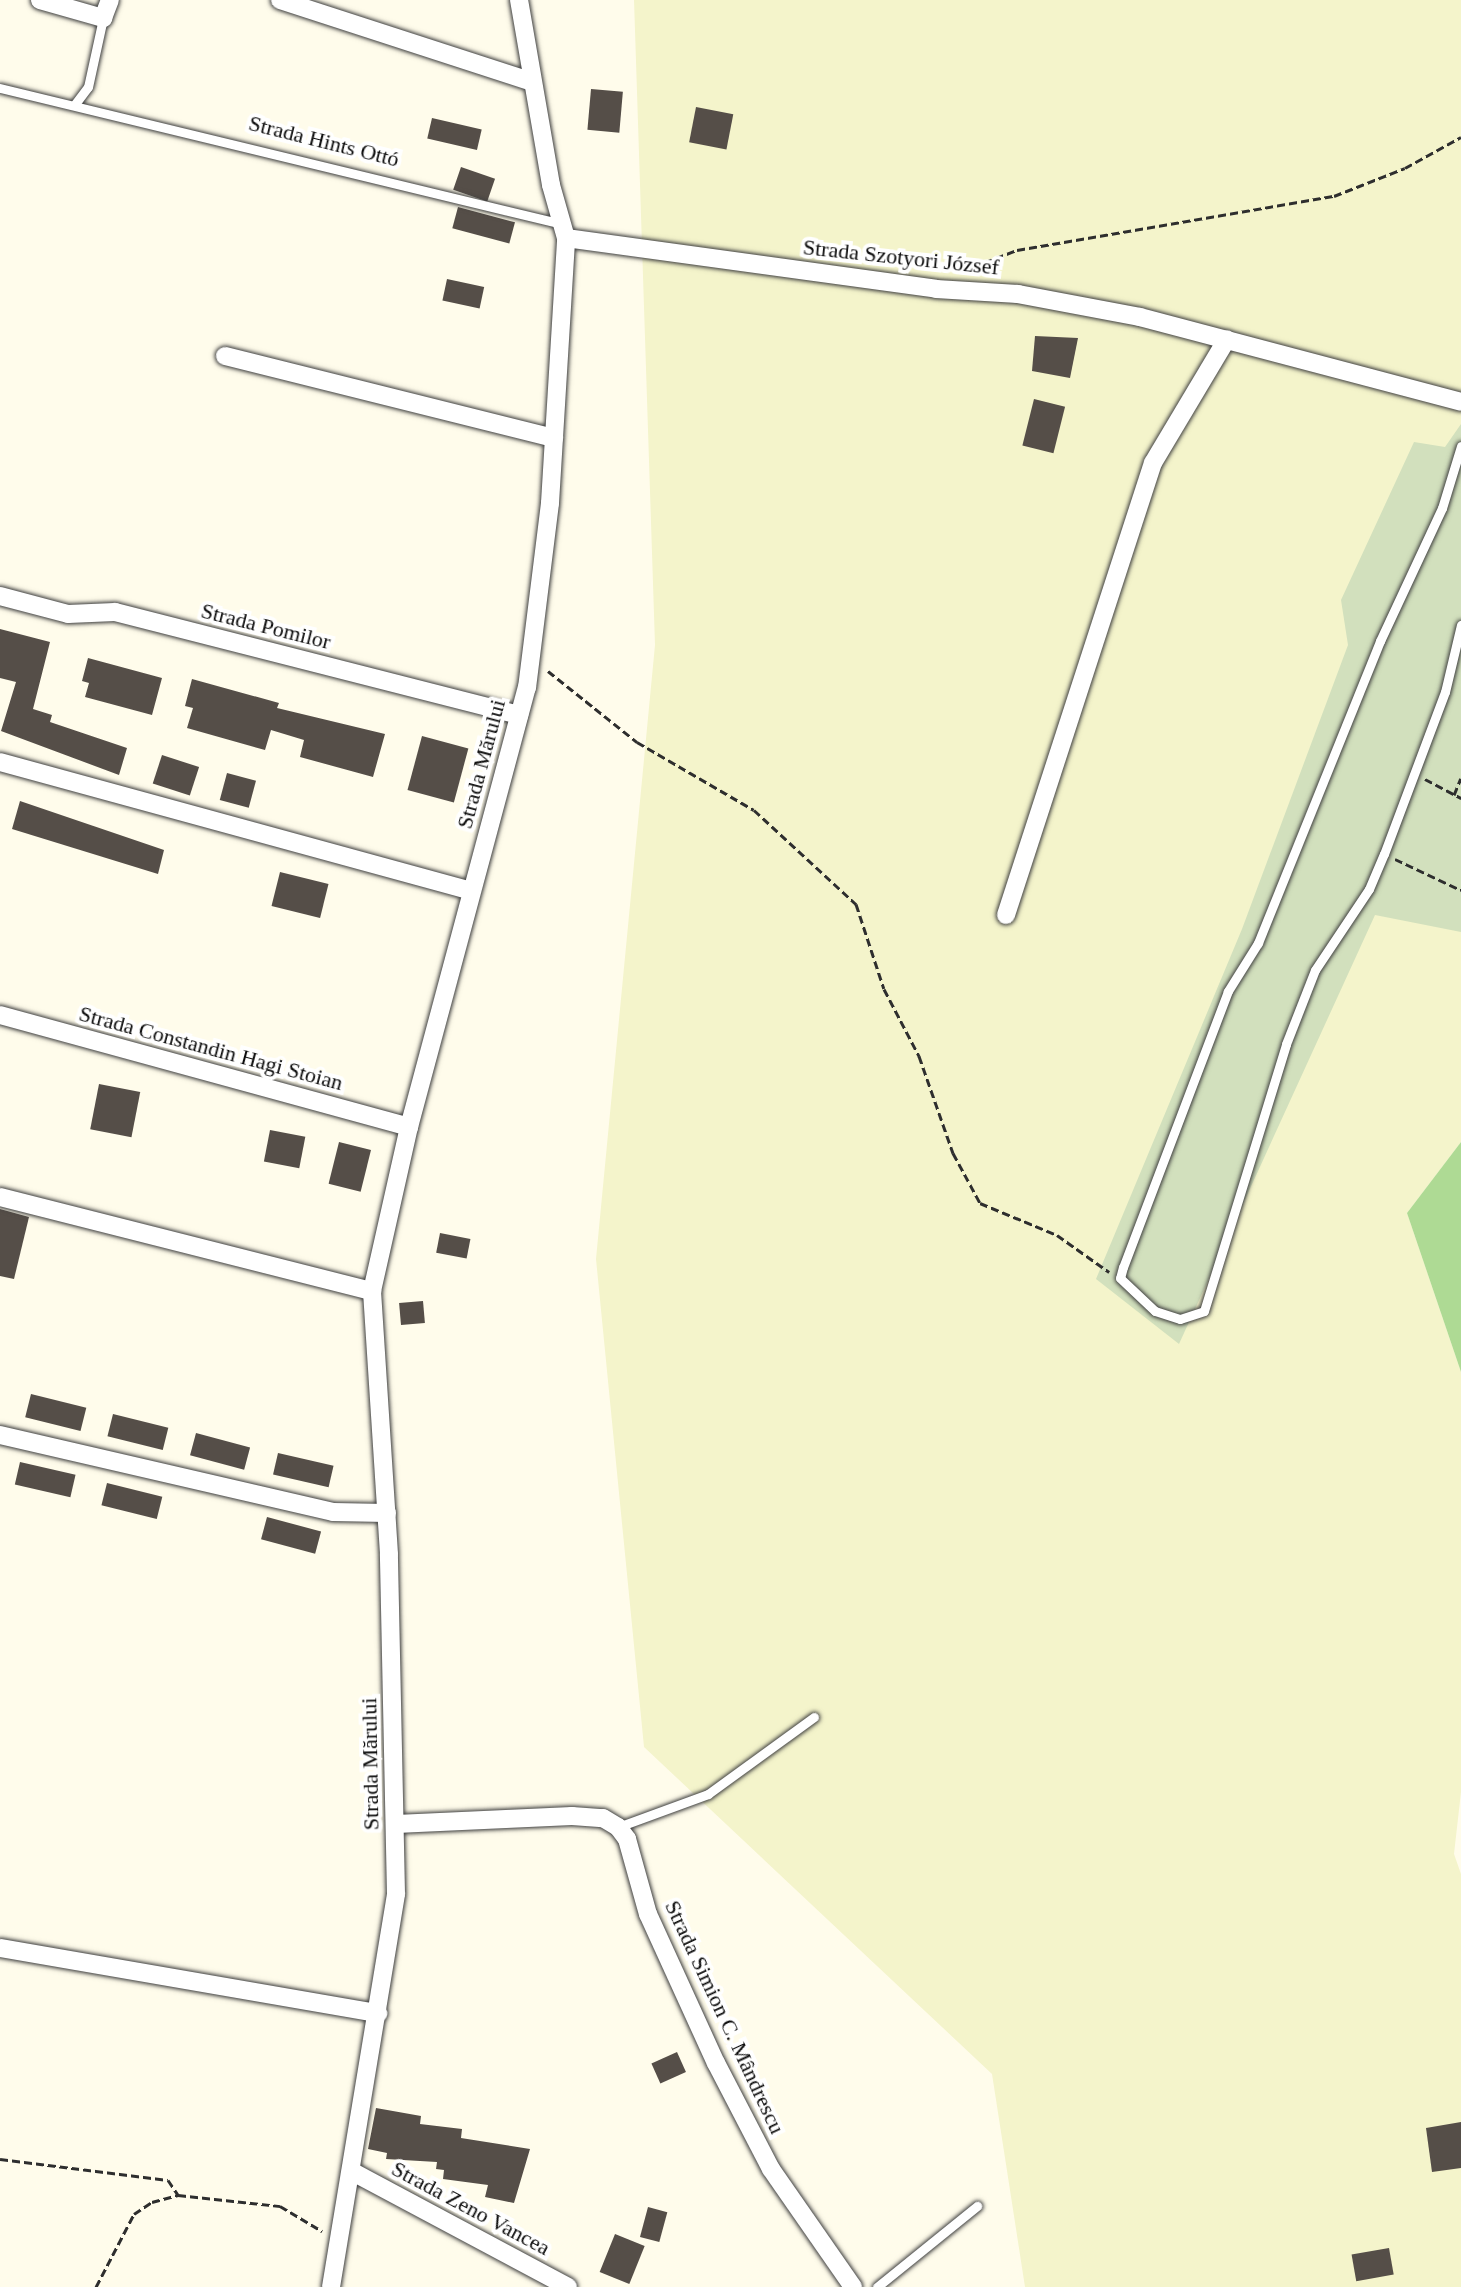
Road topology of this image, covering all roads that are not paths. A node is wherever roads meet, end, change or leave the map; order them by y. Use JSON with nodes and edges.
{"nodes":[{"id":1,"x":40,"y":0,"type":"edge"},
{"id":2,"x":110,"y":0,"type":"edge"},
{"id":3,"x":280,"y":0,"type":"edge"},
{"id":4,"x":519,"y":0,"type":"edge"},
{"id":5,"x":103,"y":18,"type":"junction"},
{"id":6,"x":532,"y":82,"type":"junction"},
{"id":7,"x":0,"y":88,"type":"edge"},
{"id":8,"x":75,"y":104,"type":"junction"},
{"id":9,"x":564,"y":231,"type":"junction"},
{"id":10,"x":1227,"y":339,"type":"junction"},
{"id":11,"x":225,"y":356,"type":"dead end"},
{"id":12,"x":1461,"y":402,"type":"edge"},
{"id":13,"x":554,"y":438,"type":"junction"},
{"id":14,"x":1461,"y":446,"type":"edge"},
{"id":15,"x":0,"y":596,"type":"edge"},
{"id":16,"x":1461,"y":625,"type":"edge"},
{"id":17,"x":519,"y":715,"type":"junction"},
{"id":18,"x":0,"y":762,"type":"edge"},
{"id":19,"x":471,"y":891,"type":"junction"},
{"id":20,"x":1006,"y":915,"type":"dead end"},
{"id":21,"x":0,"y":1015,"type":"edge"},
{"id":22,"x":409,"y":1127,"type":"junction"},
{"id":23,"x":0,"y":1197,"type":"edge"},
{"id":24,"x":372,"y":1291,"type":"junction"},
{"id":25,"x":0,"y":1435,"type":"edge"},
{"id":26,"x":387,"y":1513,"type":"junction"},
{"id":27,"x":814,"y":1717,"type":"dead end"},
{"id":28,"x":396,"y":1824,"type":"junction"},
{"id":29,"x":618,"y":1827,"type":"junction"},
{"id":30,"x":0,"y":1948,"type":"edge"},
{"id":31,"x":378,"y":2013,"type":"junction"},
{"id":32,"x":351,"y":2171,"type":"junction"},
{"id":33,"x":977,"y":2206,"type":"dead end"},
{"id":34,"x":566,"y":2286,"type":"edge"},
{"id":35,"x":331,"y":2287,"type":"edge"},
{"id":36,"x":853,"y":2287,"type":"edge"},
{"id":37,"x":877,"y":2287,"type":"edge"}],
"edges":[{"from":1,"to":5,"type":"street"},
{"from":2,"to":5,"type":"street"},
{"from":3,"to":6,"type":"street"},
{"from":4,"to":6,"type":"street"},
{"from":5,"to":8,"type":"lane"},
{"from":6,"to":9,"type":"street"},
{"from":7,"to":8,"type":"lane","name":"Strada Hints Ottó"},
{"from":8,"to":9,"type":"lane","name":"Strada Hints Ottó"},
{"from":9,"to":10,"type":"street","name":"Strada Szotyori József"},
{"from":9,"to":13,"type":"street","name":"Strada Mărului"},
{"from":10,"to":12,"type":"street","name":"Strada Szotyori József"},
{"from":10,"to":20,"type":"street"},
{"from":11,"to":13,"type":"street"},
{"from":13,"to":17,"type":"street","name":"Strada Mărului"},
{"from":14,"to":16,"type":"lane"},
{"from":15,"to":17,"type":"street","name":"Strada Pomilor"},
{"from":17,"to":19,"type":"street","name":"Strada Mărului"},
{"from":18,"to":19,"type":"street"},
{"from":19,"to":22,"type":"street","name":"Strada Mărului"},
{"from":21,"to":22,"type":"street","name":"Strada Constandin Hagi Stoian"},
{"from":22,"to":24,"type":"street","name":"Strada Mărului"},
{"from":23,"to":24,"type":"street"},
{"from":24,"to":26,"type":"street","name":"Strada Mărului"},
{"from":25,"to":26,"type":"street"},
{"from":26,"to":28,"type":"street","name":"Strada Mărului"},
{"from":27,"to":29,"type":"lane"},
{"from":28,"to":29,"type":"street"},
{"from":28,"to":31,"type":"street","name":"Strada Mărului"},
{"from":29,"to":36,"type":"street","name":"Strada Simion C. Mândrescu"},
{"from":30,"to":31,"type":"street"},
{"from":31,"to":32,"type":"street","name":"Strada Mărului"},
{"from":32,"to":34,"type":"street","name":"Strada Zeno Vancea"},
{"from":32,"to":35,"type":"street","name":"Strada Mărului"},
{"from":33,"to":37,"type":"lane"}]}
